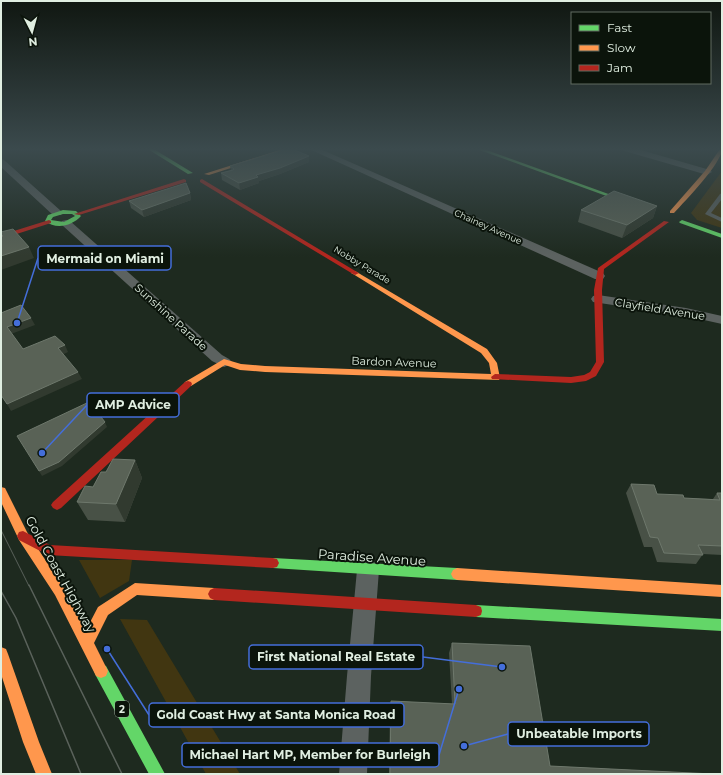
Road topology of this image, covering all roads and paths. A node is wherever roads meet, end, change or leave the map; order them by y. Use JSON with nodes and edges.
{"nodes":[{"id":1,"x":25,"y":184,"type":"edge"},
{"id":2,"x":166,"y":184,"type":"edge"},
{"id":3,"x":215,"y":184,"type":"edge"},
{"id":4,"x":392,"y":184,"type":"edge"},
{"id":5,"x":578,"y":184,"type":"edge"},
{"id":6,"x":694,"y":184,"type":"edge"},
{"id":7,"x":722,"y":195,"type":"edge"},
{"id":8,"x":720,"y":202,"type":"edge"},
{"id":9,"x":643,"y":207,"type":"edge"},
{"id":10,"x":665,"y":212,"type":"junction"},
{"id":11,"x":57,"y":213,"type":"junction"},
{"id":12,"x":77,"y":214,"type":"junction"},
{"id":13,"x":722,"y":220,"type":"edge"},
{"id":14,"x":49,"y":222,"type":"junction"},
{"id":15,"x":666,"y":222,"type":"junction"},
{"id":16,"x":682,"y":222,"type":"junction"},
{"id":17,"x":66,"y":223,"type":"junction"},
{"id":18,"x":722,"y":236,"type":"edge"},
{"id":19,"x":1,"y":237,"type":"edge"},
{"id":20,"x":599,"y":276,"type":"junction"},
{"id":21,"x":598,"y":299,"type":"junction"},
{"id":22,"x":722,"y":320,"type":"edge"},
{"id":23,"x":224,"y":362,"type":"junction"},
{"id":24,"x":496,"y":378,"type":"junction"},
{"id":25,"x":1,"y":491,"type":"edge"},
{"id":26,"x":57,"y":504,"type":"dead end"},
{"id":27,"x":23,"y":536,"type":"junction"},
{"id":28,"x":368,"y":570,"type":"junction"},
{"id":29,"x":722,"y":591,"type":"edge"},
{"id":30,"x":365,"y":605,"type":"junction"},
{"id":31,"x":722,"y":625,"type":"edge"},
{"id":32,"x":86,"y":644,"type":"junction"},
{"id":33,"x":1,"y":654,"type":"edge"},
{"id":34,"x":44,"y":774,"type":"edge"},
{"id":35,"x":157,"y":774,"type":"edge"},
{"id":36,"x":354,"y":774,"type":"edge"}],
"edges":[{"from":1,"to":11,"type":"street"},
{"from":2,"to":12,"type":"main road"},
{"from":3,"to":24,"type":"main road","name":"Nobby Parade"},
{"from":4,"to":20,"type":"street","name":"Chainey Avenue"},
{"from":5,"to":9,"type":"main road"},
{"from":6,"to":10,"type":"main road"},
{"from":7,"to":8,"type":"lane"},
{"from":8,"to":13,"type":"lane"},
{"from":10,"to":15,"type":"main road"},
{"from":10,"to":16,"type":"main road"},
{"from":11,"to":12,"type":"main road"},
{"from":11,"to":14,"type":"main road"},
{"from":12,"to":17,"type":"main road"},
{"from":14,"to":17,"type":"main road"},
{"from":14,"to":19,"type":"main road"},
{"from":15,"to":16,"type":"main road"},
{"from":15,"to":20,"type":"main road"},
{"from":16,"to":18,"type":"main road"},
{"from":17,"to":23,"type":"street","name":"Sunshine Parade"},
{"from":20,"to":21,"type":"main road","name":"Bardon Avenue"},
{"from":21,"to":22,"type":"street","name":"Clayfield Avenue"},
{"from":21,"to":24,"type":"main road","name":"Bardon Avenue"},
{"from":23,"to":24,"type":"main road","name":"Bardon Avenue"},
{"from":23,"to":26,"type":"main road"},
{"from":25,"to":27,"type":"main road","name":"Gold Coast Highway","number":"2"},
{"from":27,"to":28,"type":"main road","name":"Paradise Avenue"},
{"from":27,"to":32,"type":"main road","name":"Gold Coast Highway","number":"2"},
{"from":28,"to":29,"type":"main road","name":"Paradise Avenue"},
{"from":28,"to":30,"type":"street"},
{"from":30,"to":31,"type":"main road"},
{"from":30,"to":32,"type":"main road"},
{"from":30,"to":36,"type":"street"},
{"from":32,"to":35,"type":"main road","name":"Gold Coast Highway","number":"2"},
{"from":33,"to":34,"type":"main road"}]}
